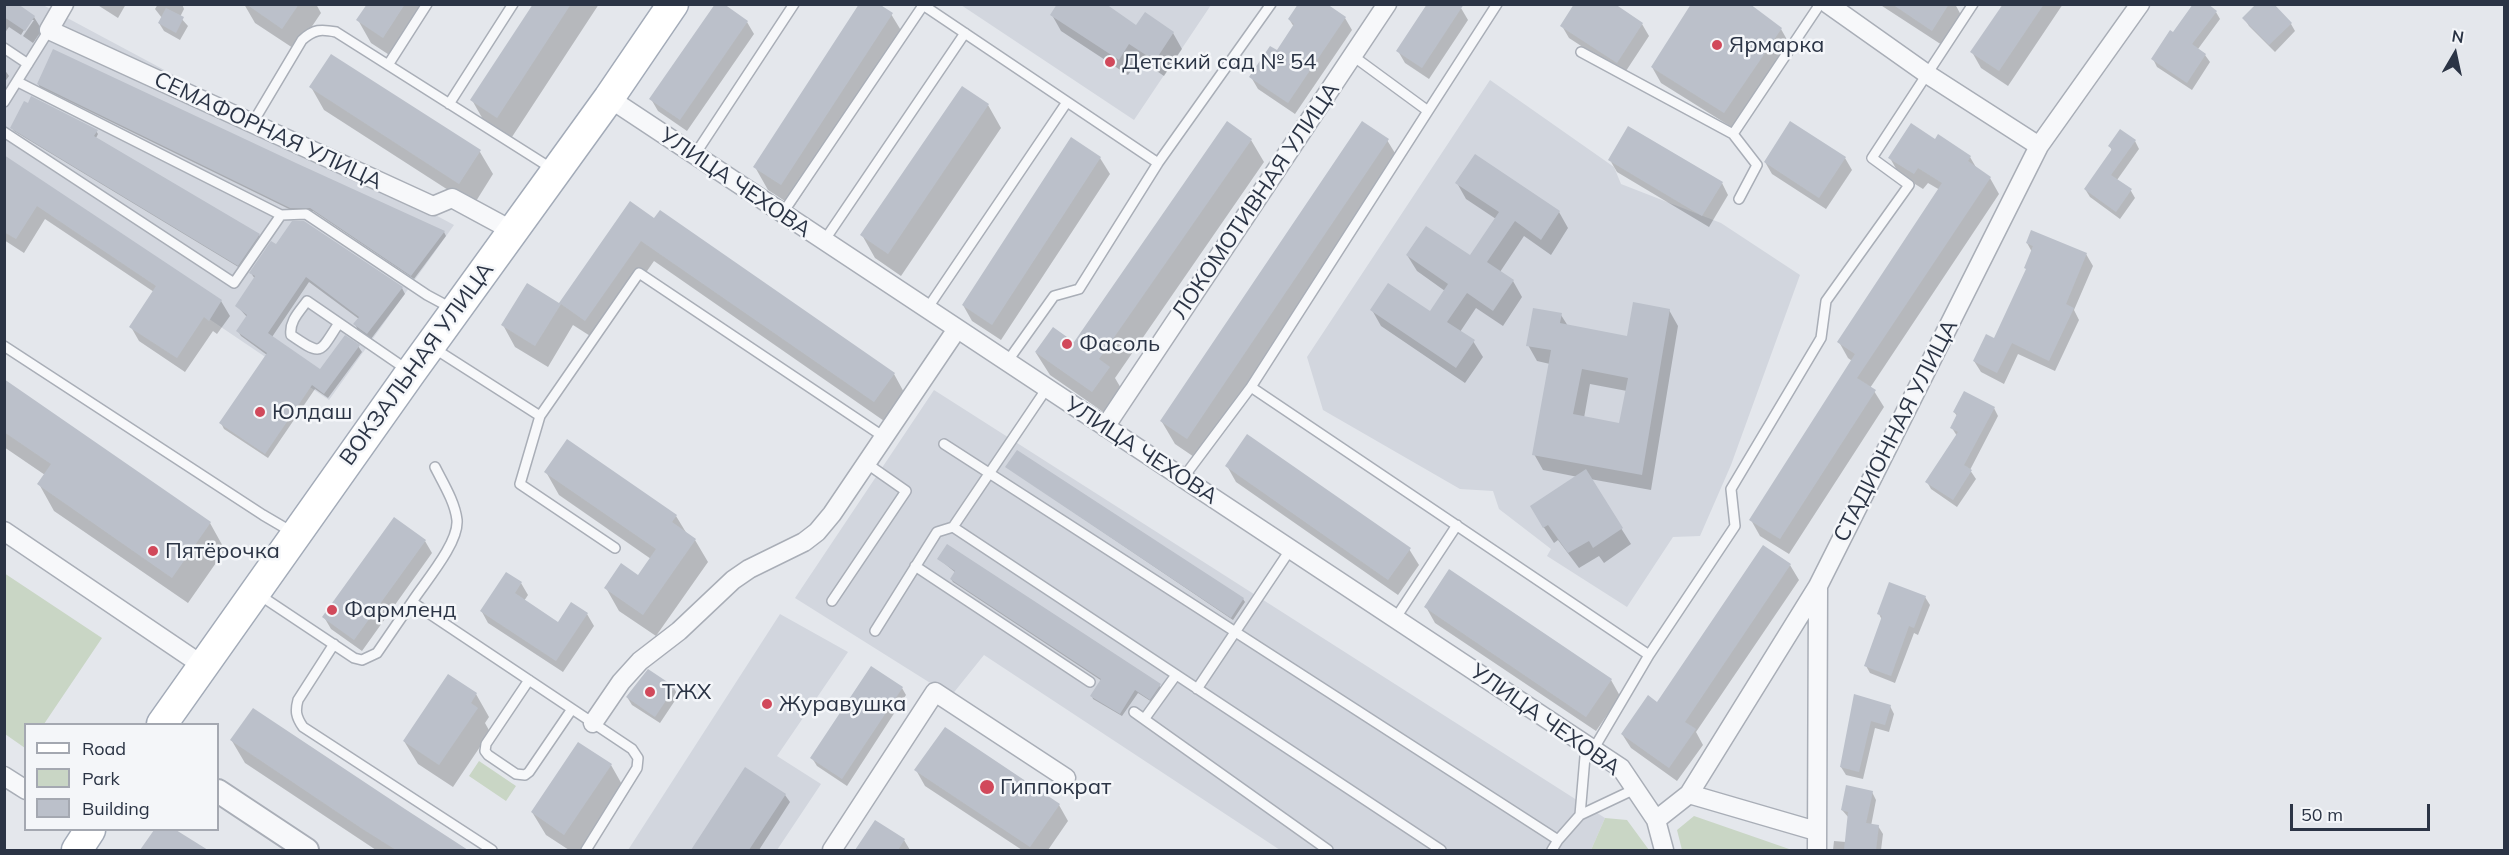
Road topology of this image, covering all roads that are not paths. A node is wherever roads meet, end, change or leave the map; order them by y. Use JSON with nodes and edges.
{"nodes":[{"id":1,"x":64,"y":4,"type":"edge"},
{"id":2,"x":428,"y":4,"type":"edge"},
{"id":3,"x":513,"y":4,"type":"edge"},
{"id":4,"x":673,"y":4,"type":"edge"},
{"id":5,"x":794,"y":4,"type":"edge"},
{"id":6,"x":1271,"y":4,"type":"edge"},
{"id":7,"x":1497,"y":4,"type":"edge"},
{"id":8,"x":1820,"y":4,"type":"edge"},
{"id":9,"x":1828,"y":4,"type":"edge"},
{"id":10,"x":1973,"y":4,"type":"edge"},
{"id":11,"x":2140,"y":4,"type":"edge"},
{"id":12,"x":923,"y":5,"type":"edge"},
{"id":13,"x":1384,"y":6,"type":"edge"},
{"id":14,"x":49,"y":30,"type":"junction"},
{"id":15,"x":965,"y":33,"type":"junction"},
{"id":16,"x":4,"y":48,"type":"edge"},
{"id":17,"x":1581,"y":52,"type":"dead end"},
{"id":18,"x":1353,"y":56,"type":"junction"},
{"id":19,"x":28,"y":64,"type":"junction"},
{"id":20,"x":388,"y":65,"type":"junction"},
{"id":21,"x":1928,"y":74,"type":"junction"},
{"id":22,"x":18,"y":81,"type":"junction"},
{"id":23,"x":609,"y":98,"type":"junction"},
{"id":24,"x":4,"y":102,"type":"edge"},
{"id":25,"x":1067,"y":102,"type":"junction"},
{"id":26,"x":449,"y":104,"type":"junction"},
{"id":27,"x":1428,"y":111,"type":"junction"},
{"id":28,"x":252,"y":124,"type":"junction"},
{"id":29,"x":4,"y":132,"type":"edge"},
{"id":30,"x":1734,"y":134,"type":"junction"},
{"id":31,"x":2039,"y":146,"type":"junction"},
{"id":32,"x":694,"y":156,"type":"junction"},
{"id":33,"x":1158,"y":164,"type":"junction"},
{"id":34,"x":556,"y":171,"type":"junction"},
{"id":35,"x":1739,"y":199,"type":"dead end"},
{"id":36,"x":782,"y":214,"type":"junction"},
{"id":37,"x":281,"y":215,"type":"junction"},
{"id":38,"x":513,"y":231,"type":"junction"},
{"id":39,"x":824,"y":241,"type":"junction"},
{"id":40,"x":927,"y":309,"type":"junction"},
{"id":41,"x":455,"y":310,"type":"junction"},
{"id":42,"x":339,"y":323,"type":"junction"},
{"id":43,"x":957,"y":329,"type":"junction"},
{"id":44,"x":4,"y":346,"type":"edge"},
{"id":45,"x":430,"y":346,"type":"junction"},
{"id":46,"x":1006,"y":362,"type":"junction"},
{"id":47,"x":411,"y":372,"type":"junction"},
{"id":48,"x":1251,"y":387,"type":"junction"},
{"id":49,"x":1047,"y":388,"type":"junction"},
{"id":50,"x":540,"y":416,"type":"junction"},
{"id":51,"x":1105,"y":427,"type":"junction"},
{"id":52,"x":884,"y":437,"type":"junction"},
{"id":53,"x":944,"y":444,"type":"dead end"},
{"id":54,"x":866,"y":464,"type":"junction"},
{"id":55,"x":435,"y":467,"type":"dead end"},
{"id":56,"x":989,"y":474,"type":"junction"},
{"id":57,"x":1183,"y":478,"type":"junction"},
{"id":58,"x":1457,"y":525,"type":"junction"},
{"id":59,"x":953,"y":527,"type":"junction"},
{"id":60,"x":4,"y":531,"type":"edge"},
{"id":61,"x":297,"y":535,"type":"junction"},
{"id":62,"x":615,"y":548,"type":"dead end"},
{"id":63,"x":1290,"y":549,"type":"junction"},
{"id":64,"x":915,"y":566,"type":"junction"},
{"id":65,"x":1818,"y":586,"type":"junction"},
{"id":66,"x":255,"y":592,"type":"junction"},
{"id":67,"x":832,"y":601,"type":"dead end"},
{"id":68,"x":412,"y":602,"type":"junction"},
{"id":69,"x":1395,"y":619,"type":"junction"},
{"id":70,"x":875,"y":631,"type":"dead end"},
{"id":71,"x":1235,"y":632,"type":"junction"},
{"id":72,"x":334,"y":644,"type":"junction"},
{"id":73,"x":1649,"y":655,"type":"junction"},
{"id":74,"x":202,"y":665,"type":"junction"},
{"id":75,"x":1176,"y":675,"type":"junction"},
{"id":76,"x":529,"y":680,"type":"junction"},
{"id":77,"x":1090,"y":682,"type":"dead end"},
{"id":78,"x":1197,"y":689,"type":"junction"},
{"id":79,"x":572,"y":709,"type":"junction"},
{"id":80,"x":1134,"y":712,"type":"dead end"},
{"id":81,"x":1145,"y":718,"type":"junction"},
{"id":82,"x":163,"y":723,"type":"edge"},
{"id":83,"x":593,"y":723,"type":"junction"},
{"id":84,"x":1589,"y":748,"type":"junction"},
{"id":85,"x":4,"y":776,"type":"edge"},
{"id":86,"x":1066,"y":778,"type":"dead end"},
{"id":87,"x":24,"y":789,"type":"edge"},
{"id":88,"x":1635,"y":789,"type":"junction"},
{"id":89,"x":219,"y":792,"type":"edge"},
{"id":90,"x":1689,"y":794,"type":"junction"},
{"id":91,"x":1580,"y":815,"type":"junction"},
{"id":92,"x":1656,"y":820,"type":"junction"},
{"id":93,"x":1816,"y":831,"type":"junction"},
{"id":94,"x":1558,"y":840,"type":"junction"},
{"id":95,"x":307,"y":850,"type":"edge"},
{"id":96,"x":492,"y":850,"type":"edge"},
{"id":97,"x":586,"y":850,"type":"edge"},
{"id":98,"x":832,"y":850,"type":"edge"},
{"id":99,"x":1328,"y":850,"type":"edge"},
{"id":100,"x":1441,"y":850,"type":"edge"},
{"id":101,"x":1552,"y":850,"type":"edge"},
{"id":102,"x":1664,"y":850,"type":"edge"},
{"id":103,"x":1817,"y":850,"type":"edge"}],
"edges":[{"from":1,"to":14,"type":"street"},
{"from":2,"to":20,"type":"lane"},
{"from":3,"to":26,"type":"lane"},
{"from":4,"to":23,"type":"main road","name":"ВОКЗАЛЬНАЯ УЛИЦА"},
{"from":5,"to":32,"type":"lane"},
{"from":6,"to":33,"type":"lane"},
{"from":7,"to":27,"type":"lane"},
{"from":8,"to":30,"type":"lane"},
{"from":9,"to":21,"type":"street"},
{"from":10,"to":21,"type":"lane"},
{"from":11,"to":31,"type":"street","name":"СТАДИОННАЯ УЛИЦА"},
{"from":12,"to":15,"type":"lane"},
{"from":12,"to":36,"type":"lane"},
{"from":13,"to":18,"type":"street","name":"ЛОКОМОТИВНАЯ УЛИЦА"},
{"from":14,"to":19,"type":"lane"},
{"from":14,"to":28,"type":"street","name":"СЕМАФОРНАЯ УЛИЦА"},
{"from":15,"to":25,"type":"lane"},
{"from":15,"to":39,"type":"lane"},
{"from":16,"to":19,"type":"lane"},
{"from":17,"to":30,"type":"lane"},
{"from":18,"to":27,"type":"lane"},
{"from":18,"to":51,"type":"street","name":"ЛОКОМОТИВНАЯ УЛИЦА"},
{"from":19,"to":22,"type":"lane"},
{"from":20,"to":26,"type":"lane"},
{"from":20,"to":28,"type":"lane"},
{"from":21,"to":31,"type":"street"},
{"from":21,"to":73,"type":"lane"},
{"from":22,"to":24,"type":"lane"},
{"from":22,"to":37,"type":"lane"},
{"from":23,"to":32,"type":"street","name":"УЛИЦА ЧЕХОВА"},
{"from":23,"to":34,"type":"main road","name":"ВОКЗАЛЬНАЯ УЛИЦА"},
{"from":25,"to":33,"type":"lane"},
{"from":25,"to":40,"type":"lane"},
{"from":26,"to":34,"type":"lane"},
{"from":27,"to":48,"type":"lane"},
{"from":28,"to":38,"type":"street","name":"СЕМАФОРНАЯ УЛИЦА"},
{"from":29,"to":37,"type":"lane"},
{"from":30,"to":35,"type":"lane"},
{"from":31,"to":65,"type":"street","name":"СТАДИОННАЯ УЛИЦА"},
{"from":32,"to":36,"type":"street","name":"УЛИЦА ЧЕХОВА"},
{"from":33,"to":46,"type":"lane"},
{"from":34,"to":38,"type":"main road","name":"ВОКЗАЛЬНАЯ УЛИЦА"},
{"from":36,"to":39,"type":"street","name":"УЛИЦА ЧЕХОВА"},
{"from":37,"to":41,"type":"lane"},
{"from":38,"to":41,"type":"main road","name":"ВОКЗАЛЬНАЯ УЛИЦА"},
{"from":39,"to":40,"type":"street","name":"УЛИЦА ЧЕХОВА"},
{"from":40,"to":43,"type":"street","name":"УЛИЦА ЧЕХОВА"},
{"from":41,"to":45,"type":"main road","name":"ВОКЗАЛЬНАЯ УЛИЦА"},
{"from":42,"to":42,"type":"lane"},
{"from":42,"to":47,"type":"lane"},
{"from":43,"to":46,"type":"street","name":"УЛИЦА ЧЕХОВА"},
{"from":43,"to":52,"type":"street"},
{"from":44,"to":61,"type":"lane"},
{"from":45,"to":47,"type":"main road","name":"ВОКЗАЛЬНАЯ УЛИЦА"},
{"from":45,"to":50,"type":"lane"},
{"from":46,"to":49,"type":"street","name":"УЛИЦА ЧЕХОВА"},
{"from":47,"to":61,"type":"main road","name":"ВОКЗАЛЬНАЯ УЛИЦА"},
{"from":48,"to":57,"type":"lane"},
{"from":48,"to":58,"type":"lane"},
{"from":49,"to":51,"type":"street","name":"УЛИЦА ЧЕХОВА"},
{"from":49,"to":56,"type":"lane"},
{"from":50,"to":52,"type":"lane"},
{"from":50,"to":62,"type":"lane"},
{"from":51,"to":57,"type":"street","name":"УЛИЦА ЧЕХОВА"},
{"from":52,"to":54,"type":"street"},
{"from":53,"to":56,"type":"lane"},
{"from":54,"to":67,"type":"lane"},
{"from":54,"to":83,"type":"street"},
{"from":55,"to":68,"type":"lane"},
{"from":56,"to":59,"type":"lane"},
{"from":56,"to":71,"type":"lane"},
{"from":57,"to":63,"type":"street","name":"УЛИЦА ЧЕХОВА"},
{"from":58,"to":69,"type":"lane"},
{"from":58,"to":73,"type":"lane"},
{"from":59,"to":64,"type":"lane"},
{"from":59,"to":75,"type":"lane"},
{"from":60,"to":74,"type":"street"},
{"from":61,"to":66,"type":"main road","name":"ВОКЗАЛЬНАЯ УЛИЦА"},
{"from":63,"to":69,"type":"street","name":"УЛИЦА ЧЕХОВА"},
{"from":63,"to":71,"type":"lane"},
{"from":64,"to":70,"type":"lane"},
{"from":64,"to":77,"type":"lane"},
{"from":65,"to":90,"type":"street","name":"СТАДИОННАЯ УЛИЦА"},
{"from":65,"to":93,"type":"street"},
{"from":66,"to":72,"type":"lane"},
{"from":66,"to":74,"type":"main road","name":"ВОКЗАЛЬНАЯ УЛИЦА"},
{"from":68,"to":72,"type":"lane"},
{"from":68,"to":76,"type":"lane"},
{"from":69,"to":84,"type":"street","name":"УЛИЦА ЧЕХОВА"},
{"from":71,"to":78,"type":"lane"},
{"from":71,"to":94,"type":"lane"},
{"from":72,"to":96,"type":"lane"},
{"from":73,"to":84,"type":"lane"},
{"from":74,"to":82,"type":"main road","name":"ВОКЗАЛЬНАЯ УЛИЦА"},
{"from":75,"to":78,"type":"lane"},
{"from":75,"to":81,"type":"lane"},
{"from":76,"to":79,"type":"lane"},
{"from":76,"to":79,"type":"lane"},
{"from":78,"to":100,"type":"lane"},
{"from":79,"to":83,"type":"lane"},
{"from":80,"to":81,"type":"lane"},
{"from":81,"to":99,"type":"lane"},
{"from":83,"to":97,"type":"lane"},
{"from":84,"to":88,"type":"street","name":"УЛИЦА ЧЕХОВА"},
{"from":84,"to":91,"type":"lane"},
{"from":85,"to":87,"type":"street"},
{"from":86,"to":98,"type":"street"},
{"from":88,"to":91,"type":"lane"},
{"from":88,"to":92,"type":"street","name":"УЛИЦА ЧЕХОВА"},
{"from":89,"to":95,"type":"street"},
{"from":90,"to":92,"type":"street","name":"СТАДИОННАЯ УЛИЦА"},
{"from":90,"to":93,"type":"street"},
{"from":91,"to":94,"type":"lane"},
{"from":92,"to":102,"type":"street"},
{"from":93,"to":103,"type":"street"},
{"from":94,"to":101,"type":"lane"}]}
